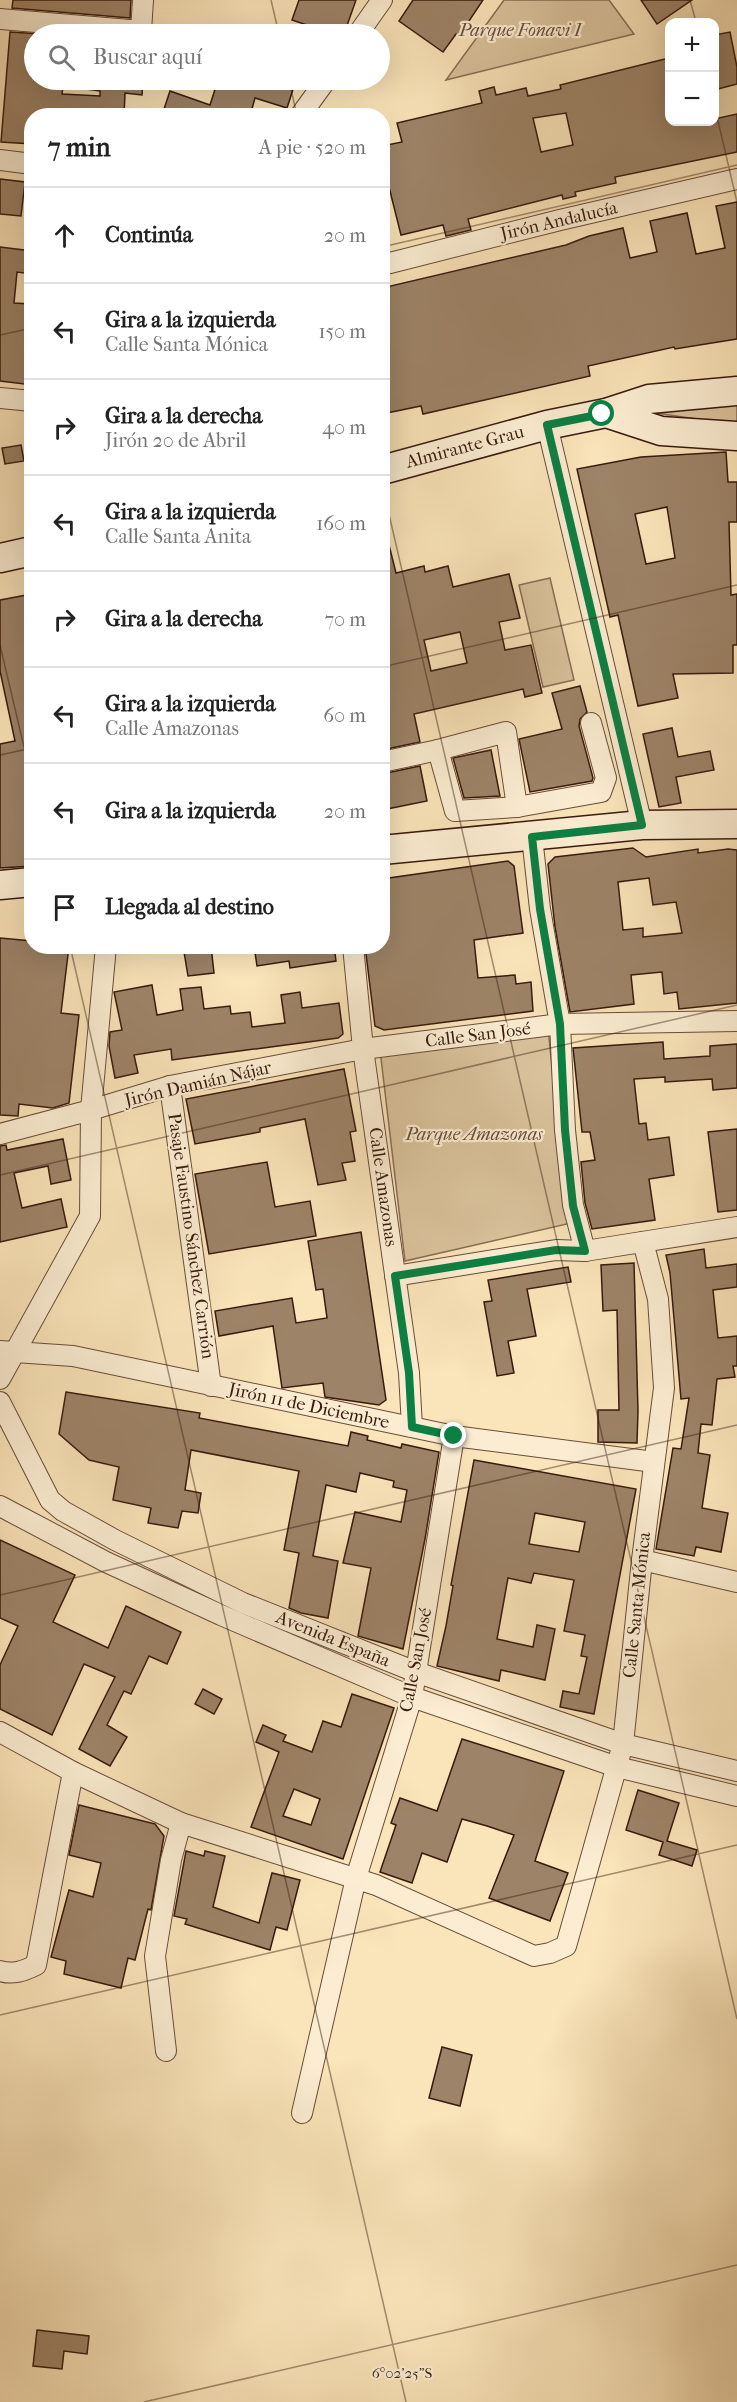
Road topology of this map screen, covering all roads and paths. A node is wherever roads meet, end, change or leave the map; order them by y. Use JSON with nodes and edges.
{"nodes":[{"id":1,"x":0,"y":0,"type":"edge"},
{"id":2,"x":143,"y":0,"type":"edge"},
{"id":3,"x":382,"y":0,"type":"edge"},
{"id":4,"x":0,"y":8,"type":"edge"},
{"id":5,"x":0,"y":19,"type":"edge"},
{"id":6,"x":59,"y":24,"type":"edge"},
{"id":7,"x":141,"y":24,"type":"edge"},
{"id":8,"x":365,"y":24,"type":"edge"},
{"id":9,"x":319,"y":90,"type":"edge"},
{"id":10,"x":306,"y":108,"type":"edge"},
{"id":11,"x":0,"y":160,"type":"edge"},
{"id":12,"x":24,"y":163,"type":"edge"},
{"id":13,"x":737,"y":179,"type":"edge"},
{"id":14,"x":390,"y":263,"type":"edge"},
{"id":15,"x":737,"y":391,"type":"edge"},
{"id":16,"x":0,"y":398,"type":"edge"},
{"id":17,"x":24,"y":400,"type":"edge"},
{"id":18,"x":606,"y":413,"type":"junction"},
{"id":19,"x":547,"y":425,"type":"junction"},
{"id":20,"x":737,"y":436,"type":"edge"},
{"id":21,"x":390,"y":468,"type":"edge"},
{"id":22,"x":24,"y":553,"type":"edge"},
{"id":23,"x":0,"y":558,"type":"edge"},
{"id":24,"x":591,"y":723,"type":"dead end"},
{"id":25,"x":438,"y":750,"type":"junction"},
{"id":26,"x":390,"y":760,"type":"edge"},
{"id":27,"x":517,"y":807,"type":"junction"},
{"id":28,"x":737,"y":824,"type":"edge"},
{"id":29,"x":642,"y":825,"type":"junction"},
{"id":30,"x":532,"y":837,"type":"junction"},
{"id":31,"x":390,"y":849,"type":"edge"},
{"id":32,"x":24,"y":883,"type":"edge"},
{"id":33,"x":0,"y":885,"type":"edge"},
{"id":34,"x":105,"y":954,"type":"edge"},
{"id":35,"x":354,"y":954,"type":"edge"},
{"id":36,"x":737,"y":1021,"type":"edge"},
{"id":37,"x":560,"y":1024,"type":"junction"},
{"id":38,"x":363,"y":1049,"type":"junction"},
{"id":39,"x":170,"y":1086,"type":"junction"},
{"id":40,"x":91,"y":1110,"type":"junction"},
{"id":41,"x":0,"y":1134,"type":"edge"},
{"id":42,"x":737,"y":1227,"type":"edge"},
{"id":43,"x":643,"y":1242,"type":"junction"},
{"id":44,"x":585,"y":1251,"type":"junction"},
{"id":45,"x":395,"y":1276,"type":"junction"},
{"id":46,"x":8,"y":1352,"type":"edge"},
{"id":47,"x":0,"y":1379,"type":"edge"},
{"id":48,"x":211,"y":1386,"type":"junction"},
{"id":49,"x":0,"y":1402,"type":"edge"},
{"id":50,"x":412,"y":1427,"type":"junction"},
{"id":51,"x":454,"y":1436,"type":"junction"},
{"id":52,"x":654,"y":1462,"type":"junction"},
{"id":53,"x":0,"y":1506,"type":"edge"},
{"id":54,"x":642,"y":1560,"type":"junction"},
{"id":55,"x":737,"y":1582,"type":"edge"},
{"id":56,"x":229,"y":1596,"type":"junction"},
{"id":57,"x":221,"y":1615,"type":"junction"},
{"id":58,"x":416,"y":1672,"type":"junction"},
{"id":59,"x":412,"y":1697,"type":"junction"},
{"id":60,"x":0,"y":1732,"type":"edge"},
{"id":61,"x":623,"y":1744,"type":"junction"},
{"id":62,"x":617,"y":1767,"type":"junction"},
{"id":63,"x":737,"y":1771,"type":"edge"},
{"id":64,"x":73,"y":1772,"type":"junction"},
{"id":65,"x":737,"y":1796,"type":"edge"},
{"id":66,"x":181,"y":1823,"type":"junction"},
{"id":67,"x":356,"y":1878,"type":"junction"},
{"id":68,"x":0,"y":1971,"type":"edge"},
{"id":69,"x":166,"y":2050,"type":"dead end"},
{"id":70,"x":302,"y":2113,"type":"dead end"}],
"edges":[{"from":1,"to":4,"type":"street"},
{"from":2,"to":7,"type":"street"},
{"from":3,"to":8,"type":"street"},
{"from":5,"to":6,"type":"street"},
{"from":9,"to":10,"type":"street"},
{"from":11,"to":12,"type":"street"},
{"from":13,"to":14,"type":"street","name":"Jirón Andalucía"},
{"from":15,"to":18,"type":"main road","name":"Almirante Grau"},
{"from":16,"to":17,"type":"street"},
{"from":18,"to":19,"type":"main road","name":"Almirante Grau"},
{"from":18,"to":20,"type":"main road"},
{"from":19,"to":21,"type":"main road","name":"Almirante Grau"},
{"from":19,"to":29,"type":"street"},
{"from":22,"to":23,"type":"main road"},
{"from":24,"to":27,"type":"street"},
{"from":25,"to":26,"type":"street"},
{"from":25,"to":27,"type":"street"},
{"from":25,"to":27,"type":"street"},
{"from":28,"to":29,"type":"main road"},
{"from":29,"to":30,"type":"main road"},
{"from":30,"to":31,"type":"main road"},
{"from":30,"to":37,"type":"street"},
{"from":32,"to":33,"type":"main road"},
{"from":34,"to":40,"type":"street"},
{"from":35,"to":38,"type":"street","name":"Calle Amazonas"},
{"from":36,"to":37,"type":"street","name":"Calle San José"},
{"from":37,"to":38,"type":"street","name":"Calle San José"},
{"from":37,"to":44,"type":"street"},
{"from":38,"to":39,"type":"street","name":"Jirón Damián Nájar"},
{"from":38,"to":45,"type":"street","name":"Calle Amazonas"},
{"from":39,"to":40,"type":"street","name":"Jirón Damián Nájar"},
{"from":39,"to":48,"type":"street","name":"Pasaje Faustino Sánchez Carrión"},
{"from":40,"to":41,"type":"street","name":"Jirón Damián Nájar"},
{"from":40,"to":46,"type":"street"},
{"from":42,"to":43,"type":"street"},
{"from":43,"to":44,"type":"street"},
{"from":43,"to":52,"type":"street","name":"Calle Santa Mónica"},
{"from":44,"to":45,"type":"street"},
{"from":45,"to":50,"type":"street","name":"Calle Amazonas"},
{"from":46,"to":47,"type":"street"},
{"from":46,"to":48,"type":"street","name":"Jirón 11 de Diciembre"},
{"from":48,"to":50,"type":"street","name":"Jirón 11 de Diciembre"},
{"from":49,"to":56,"type":"street","name":"Avenida España"},
{"from":50,"to":51,"type":"street","name":"Jirón 11 de Diciembre"},
{"from":51,"to":52,"type":"street","name":"Jirón 11 de Diciembre"},
{"from":51,"to":58,"type":"street","name":"Calle San José"},
{"from":52,"to":54,"type":"street","name":"Calle Santa Mónica"},
{"from":53,"to":57,"type":"street","name":"Avenida España"},
{"from":54,"to":55,"type":"street"},
{"from":54,"to":61,"type":"street","name":"Calle Santa Mónica"},
{"from":56,"to":57,"type":"street"},
{"from":56,"to":58,"type":"street","name":"Avenida España"},
{"from":57,"to":59,"type":"street","name":"Avenida España"},
{"from":58,"to":59,"type":"street","name":"Calle San José"},
{"from":58,"to":61,"type":"street","name":"Avenida España"},
{"from":59,"to":62,"type":"street","name":"Avenida España"},
{"from":59,"to":67,"type":"street","name":"Calle San José"},
{"from":60,"to":64,"type":"street"},
{"from":61,"to":62,"type":"street","name":"Calle Santa Mónica"},
{"from":61,"to":63,"type":"street","name":"Avenida España"},
{"from":62,"to":65,"type":"street","name":"Avenida España"},
{"from":62,"to":67,"type":"street","name":"Calle Santa Mónica"},
{"from":64,"to":66,"type":"street"},
{"from":64,"to":68,"type":"street"},
{"from":66,"to":67,"type":"street"},
{"from":66,"to":69,"type":"street"},
{"from":67,"to":70,"type":"street","name":"Calle San José"}]}
